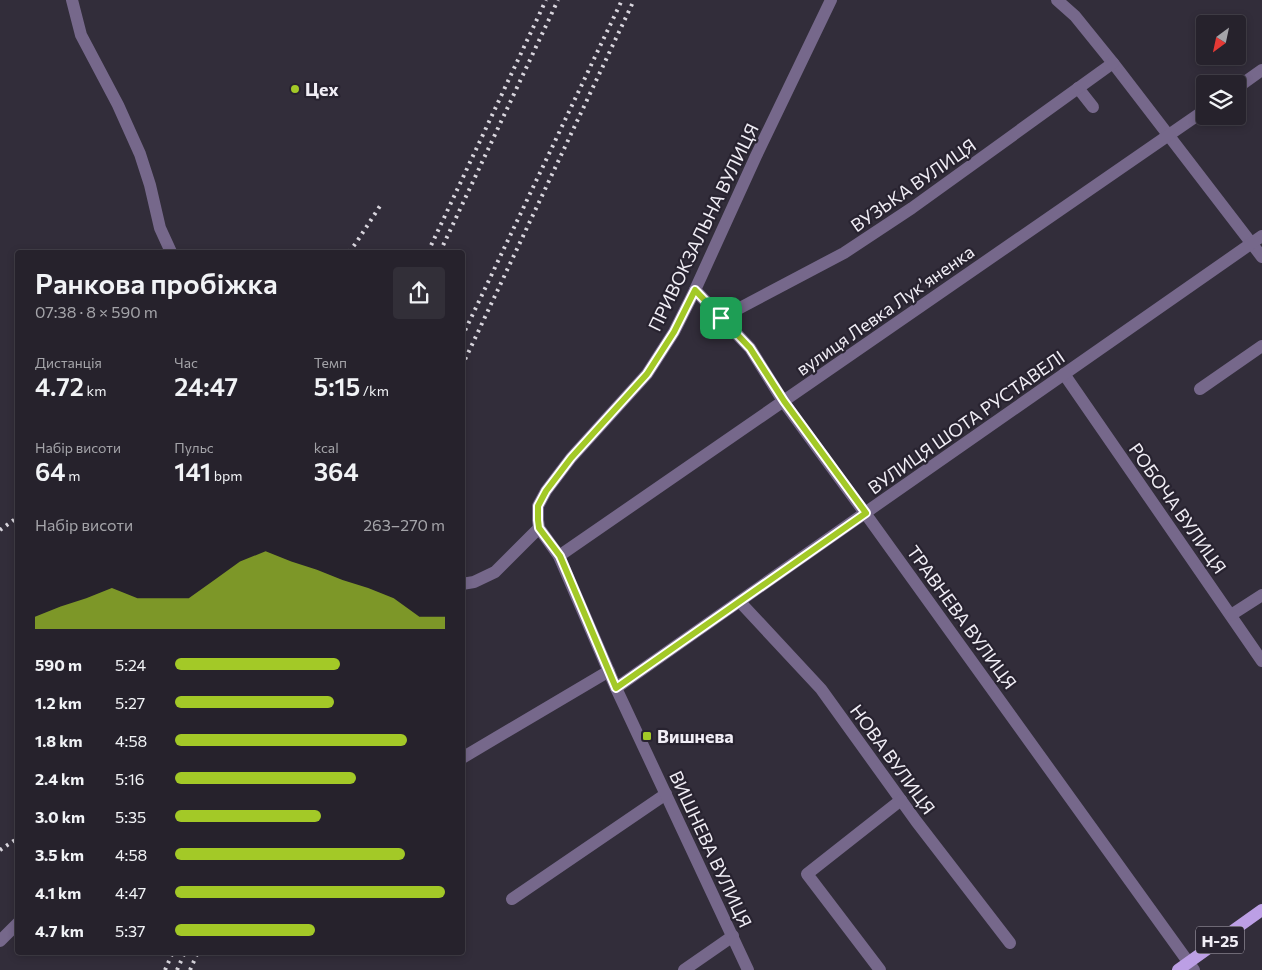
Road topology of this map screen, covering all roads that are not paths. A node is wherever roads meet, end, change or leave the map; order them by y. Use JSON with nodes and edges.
{"nodes":[{"id":1,"x":72,"y":0,"type":"edge"},
{"id":2,"x":831,"y":0,"type":"edge"},
{"id":3,"x":1057,"y":0,"type":"edge"},
{"id":4,"x":1113,"y":63,"type":"junction"},
{"id":5,"x":1262,"y":70,"type":"edge"},
{"id":6,"x":1246,"y":81,"type":"edge"},
{"id":7,"x":1078,"y":88,"type":"junction"},
{"id":8,"x":1092,"y":106,"type":"dead end"},
{"id":9,"x":1196,"y":116,"type":"edge"},
{"id":10,"x":1169,"y":135,"type":"junction"},
{"id":11,"x":1257,"y":240,"type":"edge"},
{"id":12,"x":170,"y":250,"type":"edge"},
{"id":13,"x":1262,"y":257,"type":"edge"},
{"id":14,"x":695,"y":290,"type":"junction"},
{"id":15,"x":721,"y":318,"type":"junction"},
{"id":16,"x":1262,"y":346,"type":"edge"},
{"id":17,"x":1064,"y":374,"type":"junction"},
{"id":18,"x":1200,"y":388,"type":"dead end"},
{"id":19,"x":784,"y":401,"type":"junction"},
{"id":20,"x":866,"y":513,"type":"junction"},
{"id":21,"x":539,"y":528,"type":"junction"},
{"id":22,"x":560,"y":556,"type":"junction"},
{"id":23,"x":465,"y":584,"type":"edge"},
{"id":24,"x":1262,"y":595,"type":"edge"},
{"id":25,"x":740,"y":602,"type":"junction"},
{"id":26,"x":1231,"y":615,"type":"junction"},
{"id":27,"x":1262,"y":661,"type":"edge"},
{"id":28,"x":609,"y":671,"type":"junction"},
{"id":29,"x":616,"y":688,"type":"junction"},
{"id":30,"x":465,"y":756,"type":"edge"},
{"id":31,"x":666,"y":794,"type":"junction"},
{"id":32,"x":901,"y":800,"type":"junction"},
{"id":33,"x":512,"y":899,"type":"dead end"},
{"id":34,"x":1262,"y":910,"type":"edge"},
{"id":35,"x":15,"y":926,"type":"edge"},
{"id":36,"x":733,"y":936,"type":"junction"},
{"id":37,"x":0,"y":941,"type":"edge"},
{"id":38,"x":1010,"y":943,"type":"dead end"},
{"id":39,"x":1187,"y":968,"type":"edge"},
{"id":40,"x":684,"y":970,"type":"edge"},
{"id":41,"x":748,"y":970,"type":"edge"},
{"id":42,"x":880,"y":970,"type":"edge"}],
"edges":[{"from":1,"to":12,"type":"street"},
{"from":2,"to":14,"type":"street","name":"ПРИВОКЗАЛЬНА ВУЛИЦЯ"},
{"from":3,"to":4,"type":"street"},
{"from":4,"to":7,"type":"street","name":"ВУЗЬКА ВУЛИЦЯ"},
{"from":4,"to":10,"type":"street"},
{"from":5,"to":6,"type":"street"},
{"from":7,"to":8,"type":"street"},
{"from":7,"to":15,"type":"street","name":"ВУЗЬКА ВУЛИЦЯ"},
{"from":9,"to":10,"type":"street","name":"вулиця Левка Лукʼяненка"},
{"from":10,"to":11,"type":"street"},
{"from":10,"to":19,"type":"street","name":"вулиця Левка Лукʼяненка"},
{"from":11,"to":13,"type":"street"},
{"from":11,"to":17,"type":"street","name":"ВУЛИЦЯ ШОТА РУСТАВЕЛІ"},
{"from":14,"to":15,"type":"street","name":"ТРАВНЕВА ВУЛИЦЯ"},
{"from":14,"to":21,"type":"street","name":"ПРИВОКЗАЛЬНА ВУЛИЦЯ"},
{"from":15,"to":19,"type":"street","name":"ТРАВНЕВА ВУЛИЦЯ"},
{"from":16,"to":18,"type":"street"},
{"from":17,"to":20,"type":"street","name":"ВУЛИЦЯ ШОТА РУСТАВЕЛІ"},
{"from":17,"to":26,"type":"street","name":"РОБОЧА ВУЛИЦЯ"},
{"from":19,"to":20,"type":"street","name":"ТРАВНЕВА ВУЛИЦЯ"},
{"from":19,"to":22,"type":"street","name":"вулиця Левка Лукʼяненка"},
{"from":20,"to":25,"type":"street","name":"ВУЛИЦЯ ШОТА РУСТАВЕЛІ"},
{"from":20,"to":39,"type":"street","name":"ТРАВНЕВА ВУЛИЦЯ"},
{"from":21,"to":22,"type":"street","name":"ВИШНЕВА ВУЛИЦЯ"},
{"from":21,"to":23,"type":"street"},
{"from":22,"to":28,"type":"street","name":"ВИШНЕВА ВУЛИЦЯ"},
{"from":24,"to":26,"type":"street"},
{"from":25,"to":29,"type":"street","name":"ВУЛИЦЯ ШОТА РУСТАВЕЛІ"},
{"from":25,"to":32,"type":"street","name":"НОВА ВУЛИЦЯ"},
{"from":26,"to":27,"type":"street","name":"РОБОЧА ВУЛИЦЯ"},
{"from":28,"to":29,"type":"street","name":"ВИШНЕВА ВУЛИЦЯ"},
{"from":28,"to":30,"type":"street"},
{"from":29,"to":31,"type":"street","name":"ВИШНЕВА ВУЛИЦЯ"},
{"from":31,"to":33,"type":"street"},
{"from":31,"to":36,"type":"street","name":"ВИШНЕВА ВУЛИЦЯ"},
{"from":32,"to":38,"type":"street","name":"НОВА ВУЛИЦЯ"},
{"from":32,"to":42,"type":"street"},
{"from":34,"to":39,"type":"main road","number":"Н-25"},
{"from":35,"to":37,"type":"street"},
{"from":36,"to":40,"type":"street"},
{"from":36,"to":41,"type":"street","name":"ВИШНЕВА ВУЛИЦЯ"}]}
